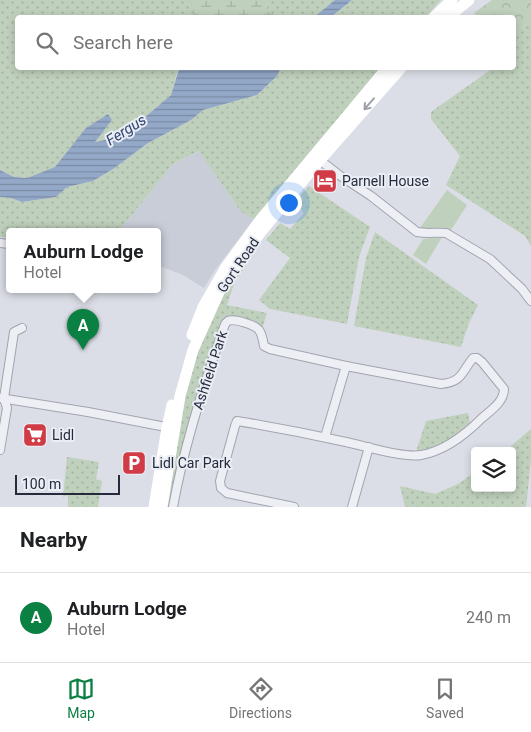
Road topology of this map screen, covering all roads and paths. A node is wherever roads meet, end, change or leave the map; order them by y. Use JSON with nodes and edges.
{"nodes":[{"id":1,"x":452,"y":0,"type":"edge"},
{"id":2,"x":469,"y":0,"type":"edge"},
{"id":3,"x":436,"y":15,"type":"edge"},
{"id":4,"x":451,"y":15,"type":"edge"},
{"id":5,"x":385,"y":70,"type":"edge"},
{"id":6,"x":399,"y":70,"type":"edge"},
{"id":7,"x":317,"y":158,"type":"junction"},
{"id":8,"x":531,"y":301,"type":"edge"},
{"id":9,"x":22,"y":328,"type":"dead end"},
{"id":10,"x":346,"y":366,"type":"junction"},
{"id":11,"x":2,"y":398,"type":"edge"},
{"id":12,"x":171,"y":428,"type":"junction"},
{"id":13,"x":325,"y":437,"type":"junction"},
{"id":14,"x":369,"y":447,"type":"junction"},
{"id":15,"x":0,"y":450,"type":"edge"},
{"id":16,"x":154,"y":507,"type":"edge"},
{"id":17,"x":162,"y":507,"type":"edge"},
{"id":18,"x":173,"y":507,"type":"edge"},
{"id":19,"x":294,"y":507,"type":"edge"},
{"id":20,"x":352,"y":507,"type":"edge"}],
"edges":[{"from":1,"to":3,"type":"main road"},
{"from":2,"to":4,"type":"main road"},
{"from":5,"to":7,"type":"main road"},
{"from":6,"to":7,"type":"main road","name":"Gort Road","one_way":true},
{"from":7,"to":8,"type":"street"},
{"from":7,"to":12,"type":"main road","name":"Gort Road"},
{"from":7,"to":12,"type":"main road","name":"Gort Road"},
{"from":9,"to":11,"type":"street"},
{"from":10,"to":13,"type":"street"},
{"from":10,"to":14,"type":"street"},
{"from":10,"to":18,"type":"street","name":"Ashfield Park"},
{"from":11,"to":12,"type":"street"},
{"from":11,"to":15,"type":"street"},
{"from":12,"to":16,"type":"main road","name":"Gort Road"},
{"from":12,"to":17,"type":"main road","name":"Gort Road"},
{"from":13,"to":14,"type":"street"},
{"from":13,"to":19,"type":"street"},
{"from":14,"to":20,"type":"street"}]}
